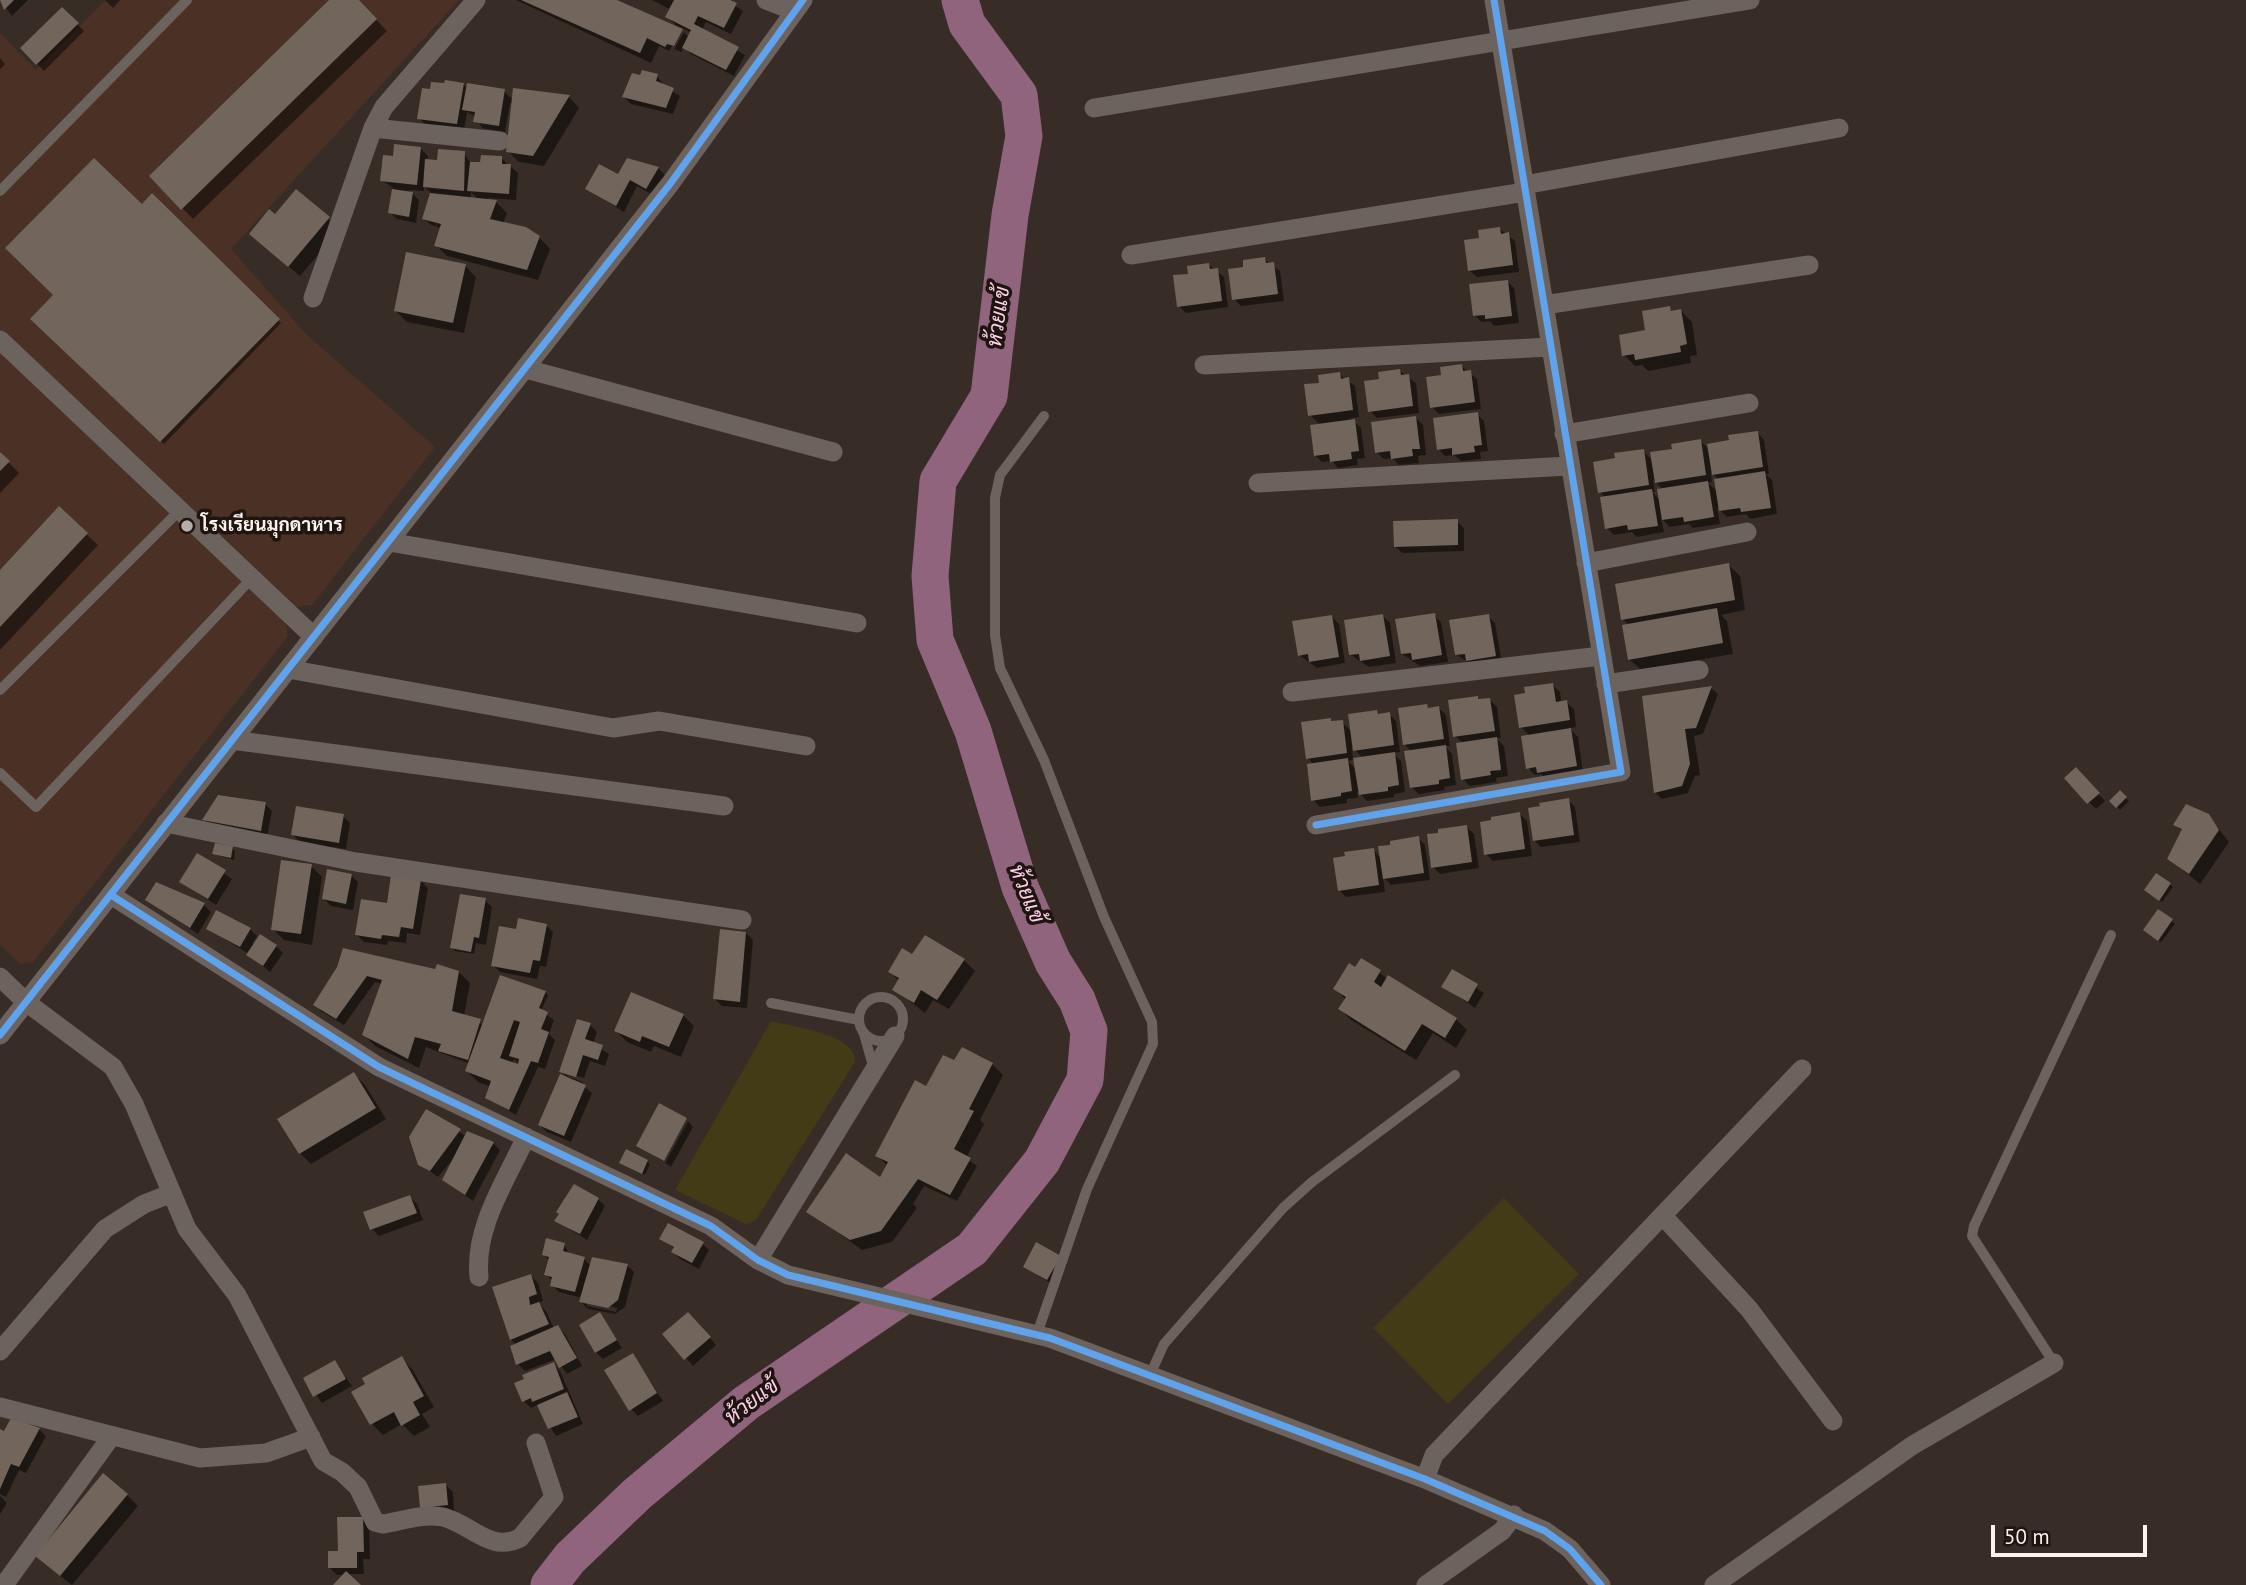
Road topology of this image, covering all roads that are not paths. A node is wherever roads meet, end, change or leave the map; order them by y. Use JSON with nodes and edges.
{"nodes":[{"id":1,"x":187,"y":0,"type":"edge"},
{"id":2,"x":477,"y":0,"type":"edge"},
{"id":3,"x":766,"y":0,"type":"edge"},
{"id":4,"x":1494,"y":0,"type":"edge"},
{"id":5,"x":1751,"y":0,"type":"edge"},
{"id":6,"x":799,"y":6,"type":"edge"},
{"id":7,"x":1500,"y":42,"type":"junction"},
{"id":8,"x":1094,"y":108,"type":"dead end"},
{"id":9,"x":373,"y":128,"type":"junction"},
{"id":10,"x":1839,"y":128,"type":"dead end"},
{"id":11,"x":500,"y":141,"type":"dead end"},
{"id":12,"x":1524,"y":189,"type":"junction"},
{"id":13,"x":0,"y":191,"type":"edge"},
{"id":14,"x":1131,"y":255,"type":"dead end"},
{"id":15,"x":1809,"y":265,"type":"dead end"},
{"id":16,"x":313,"y":298,"type":"dead end"},
{"id":17,"x":1544,"y":305,"type":"junction"},
{"id":18,"x":0,"y":340,"type":"edge"},
{"id":19,"x":1550,"y":347,"type":"junction"},
{"id":20,"x":1204,"y":365,"type":"dead end"},
{"id":21,"x":526,"y":369,"type":"junction"},
{"id":22,"x":1749,"y":403,"type":"dead end"},
{"id":23,"x":1044,"y":416,"type":"dead end"},
{"id":24,"x":1564,"y":434,"type":"junction"},
{"id":25,"x":833,"y":452,"type":"dead end"},
{"id":26,"x":1569,"y":466,"type":"junction"},
{"id":27,"x":1258,"y":483,"type":"dead end"},
{"id":28,"x":180,"y":510,"type":"junction"},
{"id":29,"x":1747,"y":532,"type":"dead end"},
{"id":30,"x":389,"y":542,"type":"junction"},
{"id":31,"x":1586,"y":563,"type":"junction"},
{"id":32,"x":252,"y":578,"type":"junction"},
{"id":33,"x":857,"y":623,"type":"dead end"},
{"id":34,"x":314,"y":637,"type":"junction"},
{"id":35,"x":1601,"y":656,"type":"junction"},
{"id":36,"x":288,"y":669,"type":"junction"},
{"id":37,"x":1699,"y":670,"type":"dead end"},
{"id":38,"x":1606,"y":684,"type":"junction"},
{"id":39,"x":0,"y":690,"type":"edge"},
{"id":40,"x":1292,"y":691,"type":"dead end"},
{"id":41,"x":232,"y":740,"type":"junction"},
{"id":42,"x":806,"y":746,"type":"dead end"},
{"id":43,"x":0,"y":773,"type":"edge"},
{"id":44,"x":724,"y":806,"type":"dead end"},
{"id":45,"x":166,"y":823,"type":"junction"},
{"id":46,"x":1316,"y":825,"type":"dead end"},
{"id":47,"x":111,"y":895,"type":"junction"},
{"id":48,"x":743,"y":920,"type":"dead end"},
{"id":49,"x":2111,"y":935,"type":"dead end"},
{"id":50,"x":0,"y":977,"type":"edge"},
{"id":51,"x":26,"y":1002,"type":"junction"},
{"id":52,"x":771,"y":1003,"type":"dead end"},
{"id":53,"x":859,"y":1020,"type":"junction"},
{"id":54,"x":863,"y":1033,"type":"junction"},
{"id":55,"x":0,"y":1035,"type":"edge"},
{"id":56,"x":895,"y":1036,"type":"junction"},
{"id":57,"x":1802,"y":1069,"type":"dead end"},
{"id":58,"x":874,"y":1071,"type":"junction"},
{"id":59,"x":1455,"y":1075,"type":"dead end"},
{"id":60,"x":526,"y":1138,"type":"junction"},
{"id":61,"x":170,"y":1194,"type":"junction"},
{"id":62,"x":1663,"y":1216,"type":"junction"},
{"id":63,"x":758,"y":1260,"type":"junction"},
{"id":64,"x":478,"y":1277,"type":"dead end"},
{"id":65,"x":1037,"y":1334,"type":"junction"},
{"id":66,"x":0,"y":1351,"type":"edge"},
{"id":67,"x":2054,"y":1363,"type":"joint"},
{"id":68,"x":1150,"y":1375,"type":"junction"},
{"id":69,"x":0,"y":1407,"type":"edge"},
{"id":70,"x":1833,"y":1421,"type":"dead end"},
{"id":71,"x":111,"y":1437,"type":"junction"},
{"id":72,"x":311,"y":1437,"type":"junction"},
{"id":73,"x":536,"y":1444,"type":"dead end"},
{"id":74,"x":1424,"y":1479,"type":"junction"},
{"id":75,"x":1514,"y":1515,"type":"junction"},
{"id":76,"x":4,"y":1585,"type":"edge"},
{"id":77,"x":1426,"y":1585,"type":"edge"},
{"id":78,"x":1601,"y":1585,"type":"edge"},
{"id":79,"x":1714,"y":1585,"type":"edge"}],
"edges":[{"from":1,"to":13,"type":"lane"},
{"from":2,"to":9,"type":"street"},
{"from":3,"to":6,"type":"street"},
{"from":4,"to":7,"type":"street"},
{"from":5,"to":7,"type":"street"},
{"from":6,"to":21,"type":"street"},
{"from":7,"to":8,"type":"street"},
{"from":7,"to":12,"type":"street"},
{"from":9,"to":11,"type":"street"},
{"from":9,"to":16,"type":"street"},
{"from":10,"to":12,"type":"street"},
{"from":12,"to":14,"type":"street"},
{"from":12,"to":17,"type":"street"},
{"from":15,"to":17,"type":"street"},
{"from":17,"to":19,"type":"street"},
{"from":18,"to":28,"type":"street"},
{"from":19,"to":20,"type":"street"},
{"from":19,"to":24,"type":"street"},
{"from":21,"to":25,"type":"street"},
{"from":21,"to":30,"type":"street"},
{"from":22,"to":24,"type":"street"},
{"from":23,"to":65,"type":"lane"},
{"from":24,"to":26,"type":"street"},
{"from":26,"to":27,"type":"street"},
{"from":26,"to":31,"type":"street"},
{"from":28,"to":32,"type":"street"},
{"from":28,"to":39,"type":"lane"},
{"from":29,"to":31,"type":"street"},
{"from":30,"to":33,"type":"street"},
{"from":30,"to":34,"type":"street"},
{"from":31,"to":35,"type":"street"},
{"from":32,"to":34,"type":"street"},
{"from":32,"to":43,"type":"lane"},
{"from":34,"to":36,"type":"street"},
{"from":35,"to":38,"type":"street"},
{"from":35,"to":40,"type":"street"},
{"from":36,"to":41,"type":"street"},
{"from":36,"to":42,"type":"street"},
{"from":37,"to":38,"type":"street"},
{"from":38,"to":46,"type":"street"},
{"from":41,"to":44,"type":"street"},
{"from":41,"to":45,"type":"street"},
{"from":45,"to":47,"type":"street"},
{"from":45,"to":48,"type":"street"},
{"from":47,"to":51,"type":"street"},
{"from":47,"to":60,"type":"street"},
{"from":49,"to":67,"type":"lane"},
{"from":50,"to":51,"type":"street"},
{"from":51,"to":55,"type":"street"},
{"from":51,"to":61,"type":"street"},
{"from":52,"to":53,"type":"lane"},
{"from":53,"to":54,"type":"lane"},
{"from":53,"to":56,"type":"lane"},
{"from":54,"to":56,"type":"lane"},
{"from":54,"to":58,"type":"lane"},
{"from":56,"to":58,"type":"street"},
{"from":57,"to":62,"type":"street"},
{"from":58,"to":63,"type":"street"},
{"from":59,"to":68,"type":"lane"},
{"from":60,"to":63,"type":"street"},
{"from":60,"to":64,"type":"street"},
{"from":61,"to":66,"type":"street"},
{"from":61,"to":72,"type":"street"},
{"from":62,"to":70,"type":"street"},
{"from":62,"to":74,"type":"street"},
{"from":63,"to":65,"type":"street"},
{"from":65,"to":68,"type":"street"},
{"from":67,"to":79,"type":"street"},
{"from":68,"to":74,"type":"street"},
{"from":69,"to":71,"type":"street"},
{"from":71,"to":72,"type":"street"},
{"from":71,"to":76,"type":"street"},
{"from":72,"to":73,"type":"street"},
{"from":74,"to":75,"type":"street"},
{"from":75,"to":77,"type":"street"},
{"from":75,"to":78,"type":"street"}]}
